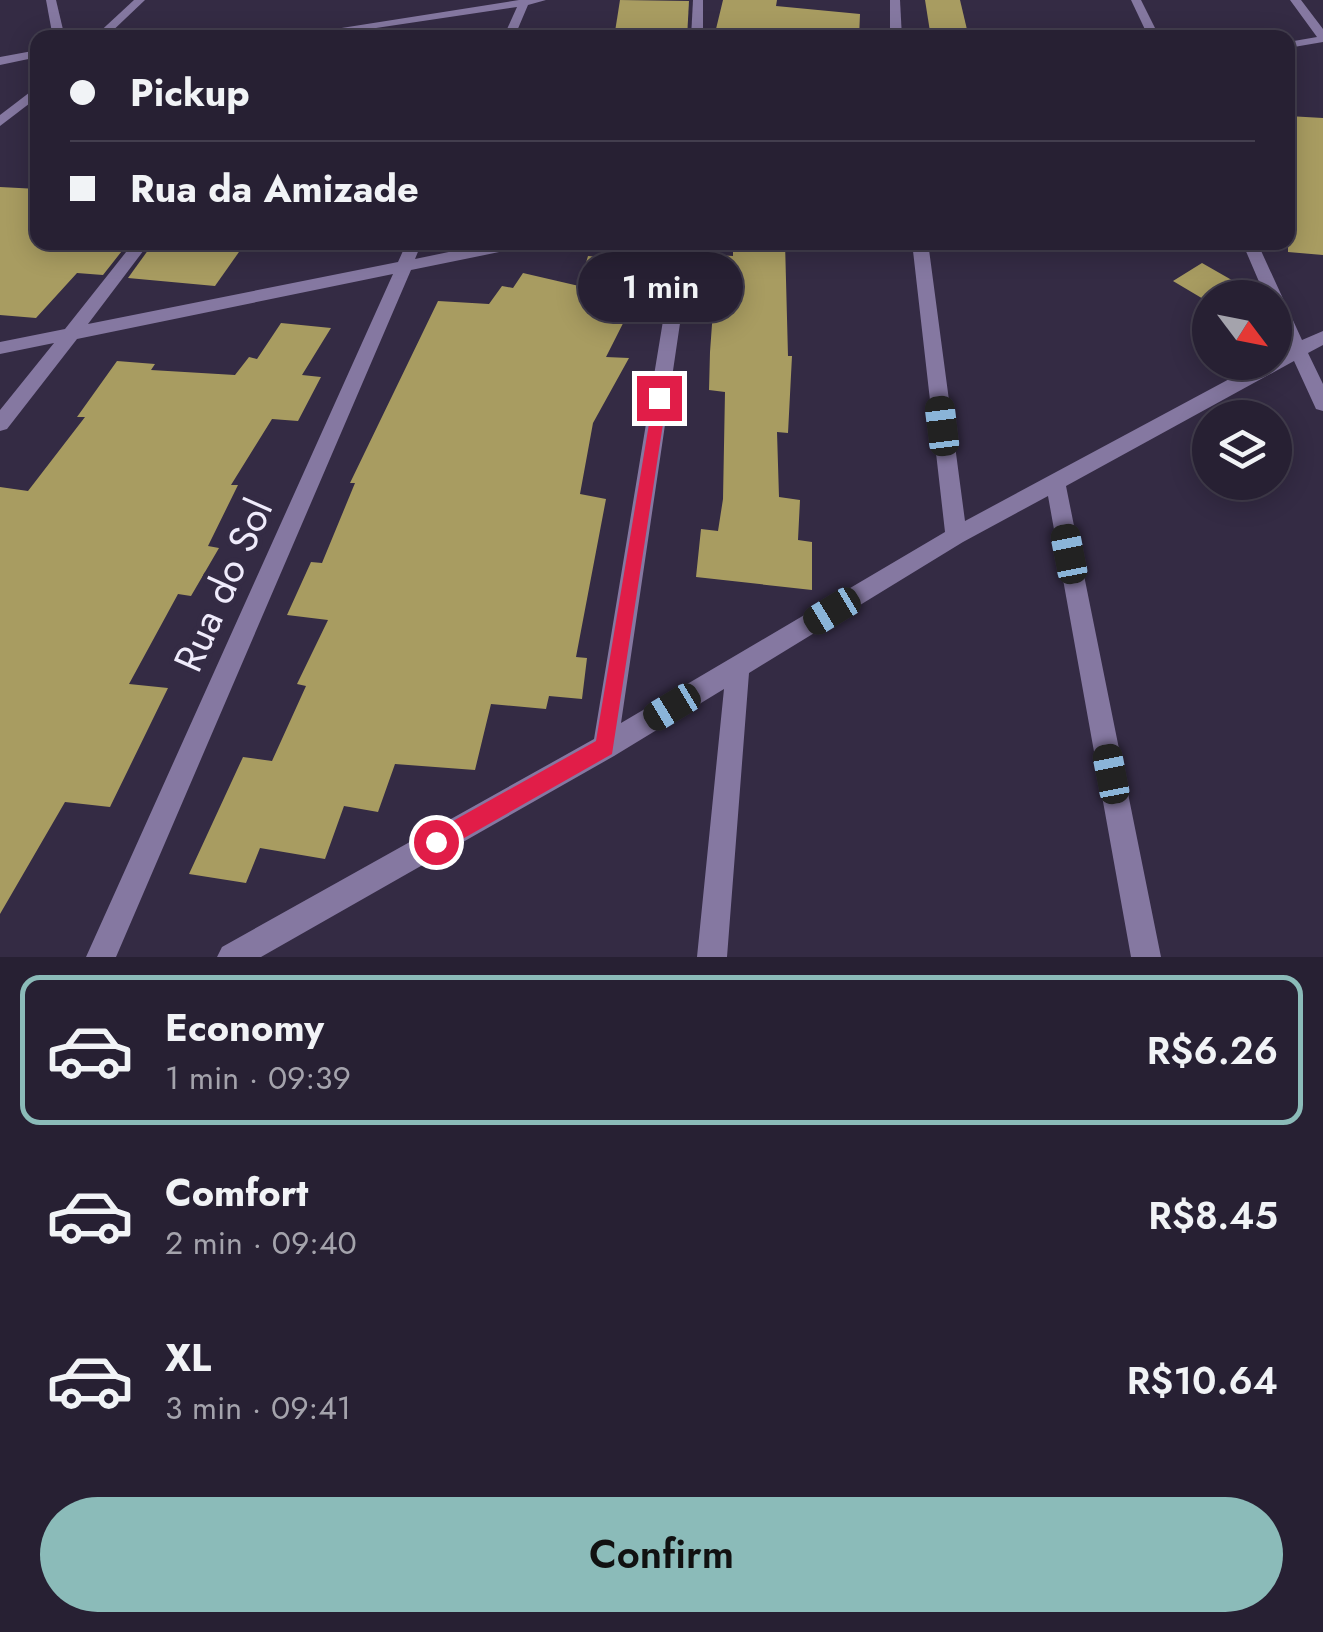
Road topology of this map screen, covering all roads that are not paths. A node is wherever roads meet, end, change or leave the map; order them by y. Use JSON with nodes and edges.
{"nodes":[{"id":1,"x":51,"y":0,"type":"edge"},
{"id":2,"x":140,"y":0,"type":"edge"},
{"id":3,"x":441,"y":0,"type":"edge"},
{"id":4,"x":541,"y":0,"type":"edge"},
{"id":5,"x":698,"y":0,"type":"edge"},
{"id":6,"x":894,"y":0,"type":"edge"},
{"id":7,"x":1136,"y":0,"type":"edge"},
{"id":8,"x":1295,"y":0,"type":"edge"},
{"id":9,"x":524,"y":3,"type":"junction"},
{"id":10,"x":444,"y":14,"type":"junction"},
{"id":11,"x":57,"y":30,"type":"edge"},
{"id":12,"x":107,"y":30,"type":"edge"},
{"id":13,"x":345,"y":30,"type":"edge"},
{"id":14,"x":512,"y":30,"type":"edge"},
{"id":15,"x":697,"y":30,"type":"edge"},
{"id":16,"x":896,"y":30,"type":"edge"},
{"id":17,"x":1150,"y":30,"type":"edge"},
{"id":18,"x":1323,"y":38,"type":"edge"},
{"id":19,"x":1295,"y":44,"type":"edge"},
{"id":20,"x":30,"y":55,"type":"edge"},
{"id":21,"x":0,"y":61,"type":"edge"},
{"id":22,"x":30,"y":97,"type":"edge"},
{"id":23,"x":0,"y":122,"type":"edge"},
{"id":24,"x":137,"y":250,"type":"edge"},
{"id":25,"x":411,"y":250,"type":"edge"},
{"id":26,"x":484,"y":250,"type":"edge"},
{"id":27,"x":683,"y":250,"type":"edge"},
{"id":28,"x":921,"y":250,"type":"edge"},
{"id":29,"x":1253,"y":250,"type":"edge"},
{"id":30,"x":404,"y":266,"type":"junction"},
{"id":31,"x":1266,"y":280,"type":"edge"},
{"id":32,"x":70,"y":335,"type":"junction"},
{"id":33,"x":1292,"y":337,"type":"edge"},
{"id":34,"x":1323,"y":337,"type":"edge"},
{"id":35,"x":0,"y":348,"type":"edge"},
{"id":36,"x":1299,"y":352,"type":"junction"},
{"id":37,"x":1323,"y":404,"type":"edge"},
{"id":38,"x":0,"y":424,"type":"edge"},
{"id":39,"x":1055,"y":481,"type":"junction"},
{"id":40,"x":956,"y":536,"type":"junction"},
{"id":41,"x":738,"y":668,"type":"junction"},
{"id":42,"x":605,"y":747,"type":"junction"},
{"id":43,"x":101,"y":957,"type":"edge"},
{"id":44,"x":232,"y":957,"type":"edge"},
{"id":45,"x":712,"y":957,"type":"edge"},
{"id":46,"x":1146,"y":957,"type":"edge"}],
"edges":[{"from":1,"to":11,"type":"street"},
{"from":2,"to":12,"type":"street"},
{"from":3,"to":10,"type":"street"},
{"from":4,"to":9,"type":"street"},
{"from":5,"to":15,"type":"street"},
{"from":6,"to":16,"type":"street"},
{"from":7,"to":17,"type":"street"},
{"from":8,"to":18,"type":"street"},
{"from":9,"to":10,"type":"street"},
{"from":9,"to":14,"type":"street"},
{"from":10,"to":13,"type":"street"},
{"from":18,"to":19,"type":"street"},
{"from":20,"to":21,"type":"street"},
{"from":22,"to":23,"type":"street"},
{"from":24,"to":32,"type":"street"},
{"from":25,"to":30,"type":"street","name":"Rua do Sol"},
{"from":26,"to":30,"type":"street"},
{"from":27,"to":42,"type":"street"},
{"from":28,"to":40,"type":"street"},
{"from":29,"to":31,"type":"street"},
{"from":30,"to":32,"type":"street"},
{"from":30,"to":43,"type":"street","name":"Rua do Sol"},
{"from":32,"to":35,"type":"street"},
{"from":32,"to":38,"type":"street"},
{"from":33,"to":36,"type":"street"},
{"from":34,"to":36,"type":"street"},
{"from":36,"to":37,"type":"street"},
{"from":36,"to":39,"type":"street"},
{"from":39,"to":40,"type":"street"},
{"from":39,"to":46,"type":"street"},
{"from":40,"to":41,"type":"street"},
{"from":41,"to":42,"type":"street"},
{"from":41,"to":45,"type":"street"},
{"from":42,"to":44,"type":"street"}]}
